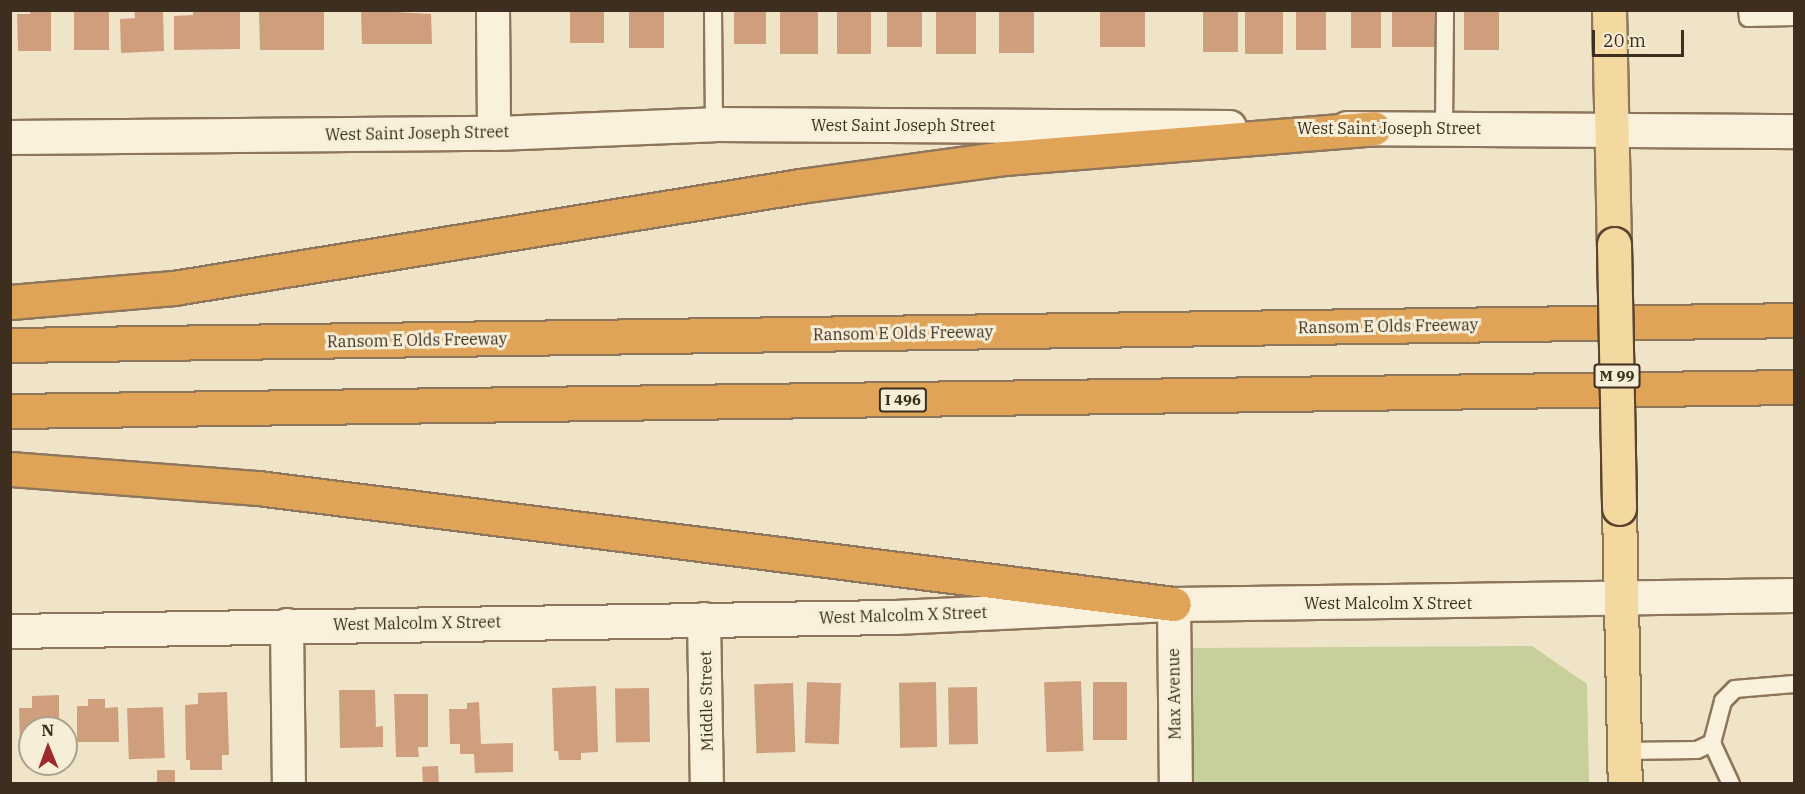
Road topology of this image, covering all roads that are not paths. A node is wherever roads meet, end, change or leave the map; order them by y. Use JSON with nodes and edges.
{"nodes":[{"id":1,"x":493,"y":10,"type":"edge"},
{"id":2,"x":713,"y":10,"type":"edge"},
{"id":3,"x":1445,"y":10,"type":"edge"},
{"id":4,"x":1609,"y":10,"type":"edge"},
{"id":5,"x":1747,"y":10,"type":"edge"},
{"id":6,"x":1794,"y":16,"type":"edge"},
{"id":7,"x":714,"y":124,"type":"junction"},
{"id":8,"x":1374,"y":128,"type":"junction"},
{"id":9,"x":1613,"y":128,"type":"junction"},
{"id":10,"x":1444,"y":129,"type":"junction"},
{"id":11,"x":1794,"y":131,"type":"edge"},
{"id":12,"x":494,"y":133,"type":"junction"},
{"id":13,"x":10,"y":138,"type":"edge"},
{"id":14,"x":10,"y":302,"type":"edge"},
{"id":15,"x":1794,"y":314,"type":"edge"},
{"id":16,"x":1794,"y":320,"type":"edge"},
{"id":17,"x":1706,"y":321,"type":"junction"},
{"id":18,"x":10,"y":345,"type":"edge"},
{"id":19,"x":1794,"y":387,"type":"edge"},
{"id":20,"x":10,"y":411,"type":"edge"},
{"id":21,"x":10,"y":469,"type":"edge"},
{"id":22,"x":1794,"y":595,"type":"edge"},
{"id":23,"x":1621,"y":599,"type":"junction"},
{"id":24,"x":1174,"y":604,"type":"junction"},
{"id":25,"x":704,"y":620,"type":"junction"},
{"id":26,"x":287,"y":625,"type":"junction"},
{"id":27,"x":10,"y":631,"type":"edge"},
{"id":28,"x":1794,"y":684,"type":"edge"},
{"id":29,"x":1712,"y":743,"type":"junction"},
{"id":30,"x":1624,"y":751,"type":"junction"},
{"id":31,"x":289,"y":783,"type":"edge"},
{"id":32,"x":708,"y":783,"type":"edge"},
{"id":33,"x":1176,"y":783,"type":"edge"},
{"id":34,"x":1625,"y":783,"type":"edge"},
{"id":35,"x":1731,"y":783,"type":"edge"}],
"edges":[{"from":1,"to":12,"type":"street"},
{"from":2,"to":7,"type":"lane"},
{"from":3,"to":10,"type":"lane"},
{"from":4,"to":9,"type":"main road"},
{"from":5,"to":6,"type":"lane"},
{"from":7,"to":8,"type":"main road","name":"West Saint Joseph Street"},
{"from":7,"to":12,"type":"main road","name":"West Saint Joseph Street"},
{"from":8,"to":10,"type":"main road","name":"West Saint Joseph Street"},
{"from":8,"to":14,"type":"highway"},
{"from":9,"to":10,"type":"main road","name":"West Saint Joseph Street"},
{"from":9,"to":11,"type":"main road","name":"West Saint Joseph Street"},
{"from":9,"to":23,"type":"main road","number":"M 99","bridge":true},
{"from":12,"to":13,"type":"main road","name":"West Saint Joseph Street"},
{"from":15,"to":17,"type":"highway"},
{"from":16,"to":17,"type":"highway","name":"Ransom E Olds Freeway"},
{"from":17,"to":18,"type":"highway","name":"Ransom E Olds Freeway"},
{"from":19,"to":20,"type":"highway","number":"I 496"},
{"from":21,"to":24,"type":"highway"},
{"from":22,"to":23,"type":"main road","name":"West Malcolm X Street"},
{"from":23,"to":24,"type":"main road","name":"West Malcolm X Street"},
{"from":23,"to":30,"type":"main road","number":"M 99"},
{"from":24,"to":25,"type":"main road","name":"West Malcolm X Street"},
{"from":24,"to":33,"type":"street","name":"Max Avenue"},
{"from":25,"to":26,"type":"main road","name":"West Malcolm X Street"},
{"from":25,"to":32,"type":"street","name":"Middle Street"},
{"from":26,"to":27,"type":"main road","name":"West Malcolm X Street"},
{"from":26,"to":31,"type":"street"},
{"from":28,"to":29,"type":"lane"},
{"from":29,"to":30,"type":"lane"},
{"from":29,"to":35,"type":"lane"},
{"from":30,"to":34,"type":"main road","number":"M 99"}]}
